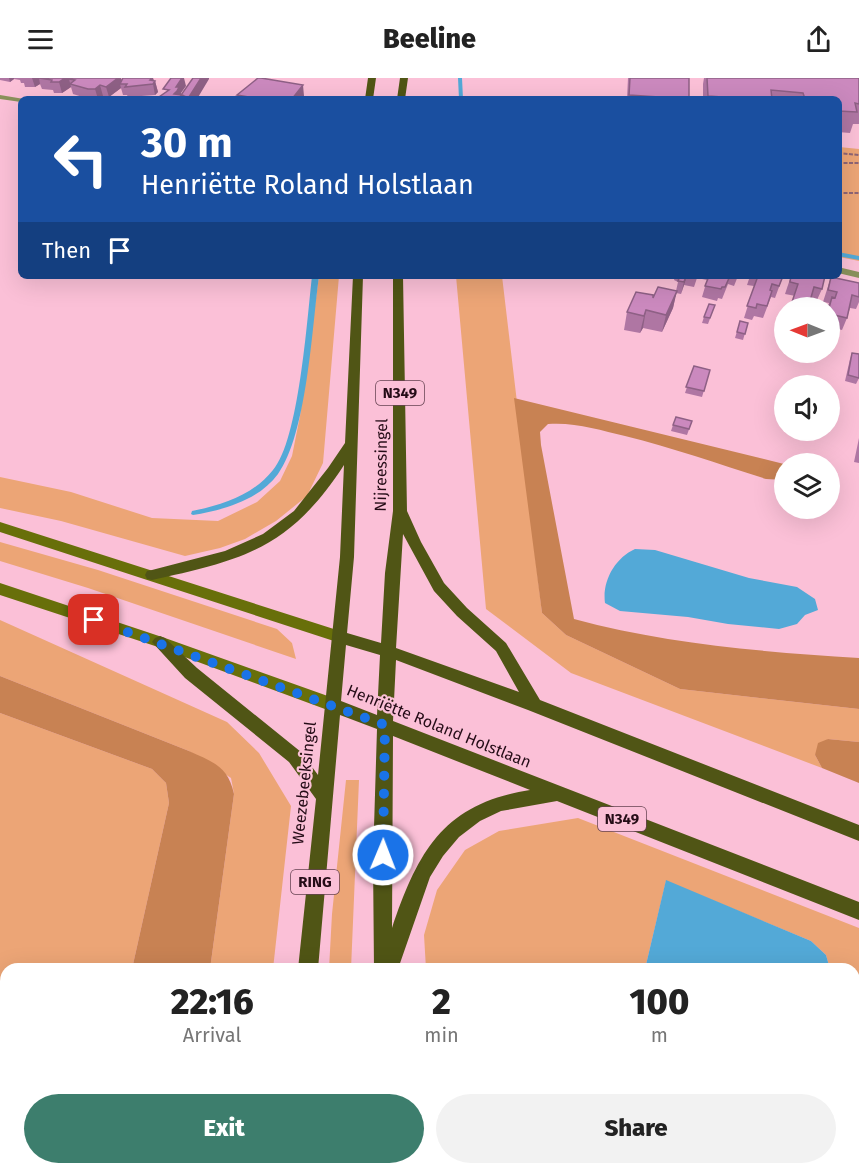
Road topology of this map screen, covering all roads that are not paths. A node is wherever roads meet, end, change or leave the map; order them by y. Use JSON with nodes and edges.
{"nodes":[{"id":1,"x":372,"y":78,"type":"edge"},
{"id":2,"x":404,"y":78,"type":"edge"},
{"id":3,"x":369,"y":96,"type":"edge"},
{"id":4,"x":401,"y":96,"type":"edge"},
{"id":5,"x":0,"y":97,"type":"edge"},
{"id":6,"x":18,"y":100,"type":"edge"},
{"id":7,"x":842,"y":271,"type":"edge"},
{"id":8,"x":859,"y":274,"type":"edge"},
{"id":9,"x":358,"y":279,"type":"edge"},
{"id":10,"x":398,"y":279,"type":"edge"},
{"id":11,"x":353,"y":441,"type":"junction"},
{"id":12,"x":400,"y":511,"type":"junction"},
{"id":13,"x":0,"y":527,"type":"edge"},
{"id":14,"x":152,"y":575,"type":"junction"},
{"id":15,"x":0,"y":589,"type":"edge"},
{"id":16,"x":340,"y":637,"type":"junction"},
{"id":17,"x":160,"y":642,"type":"junction"},
{"id":18,"x":388,"y":651,"type":"junction"},
{"id":19,"x":333,"y":705,"type":"junction"},
{"id":20,"x":534,"y":705,"type":"junction"},
{"id":21,"x":385,"y":725,"type":"junction"},
{"id":22,"x":556,"y":794,"type":"junction"},
{"id":23,"x":323,"y":795,"type":"junction"},
{"id":24,"x":859,"y":833,"type":"edge"},
{"id":25,"x":859,"y":911,"type":"edge"},
{"id":26,"x":309,"y":963,"type":"edge"},
{"id":27,"x":386,"y":963,"type":"edge"},
{"id":28,"x":388,"y":963,"type":"edge"}],
"edges":[{"from":1,"to":3,"type":"main road"},
{"from":2,"to":4,"type":"main road"},
{"from":5,"to":6,"type":"street"},
{"from":7,"to":8,"type":"street"},
{"from":9,"to":11,"type":"main road","name":"Nijreessingel","number":"N349"},
{"from":10,"to":12,"type":"main road","name":"Nijreessingel","number":"N349"},
{"from":11,"to":14,"type":"main road"},
{"from":11,"to":16,"type":"main road","name":"Nijreessingel","number":"N349"},
{"from":12,"to":18,"type":"main road","name":"Nijreessingel","number":"N349"},
{"from":12,"to":20,"type":"main road","number":"N349"},
{"from":13,"to":14,"type":"main road"},
{"from":14,"to":16,"type":"main road"},
{"from":15,"to":17,"type":"main road","name":"Henriëtte Roland Holstlaan"},
{"from":16,"to":18,"type":"main road"},
{"from":16,"to":19,"type":"main road","name":"Weezebeeksingel","number":"N349"},
{"from":17,"to":19,"type":"main road","name":"Henriëtte Roland Holstlaan"},
{"from":17,"to":23,"type":"main road"},
{"from":18,"to":20,"type":"main road"},
{"from":18,"to":21,"type":"main road","name":"Nijreessingel"},
{"from":19,"to":21,"type":"main road","name":"Henriëtte Roland Holstlaan","number":"N349"},
{"from":19,"to":23,"type":"main road","name":"Weezebeeksingel","number":"RING"},
{"from":20,"to":24,"type":"main road"},
{"from":21,"to":22,"type":"main road","name":"Henriëtte Roland Holstlaan","number":"N349"},
{"from":21,"to":27,"type":"main road"},
{"from":22,"to":25,"type":"main road","name":"Henriëtte Roland Holstlaan","number":"N349"},
{"from":22,"to":28,"type":"main road"},
{"from":23,"to":26,"type":"main road","name":"Weezebeeksingel","number":"RING"}]}
